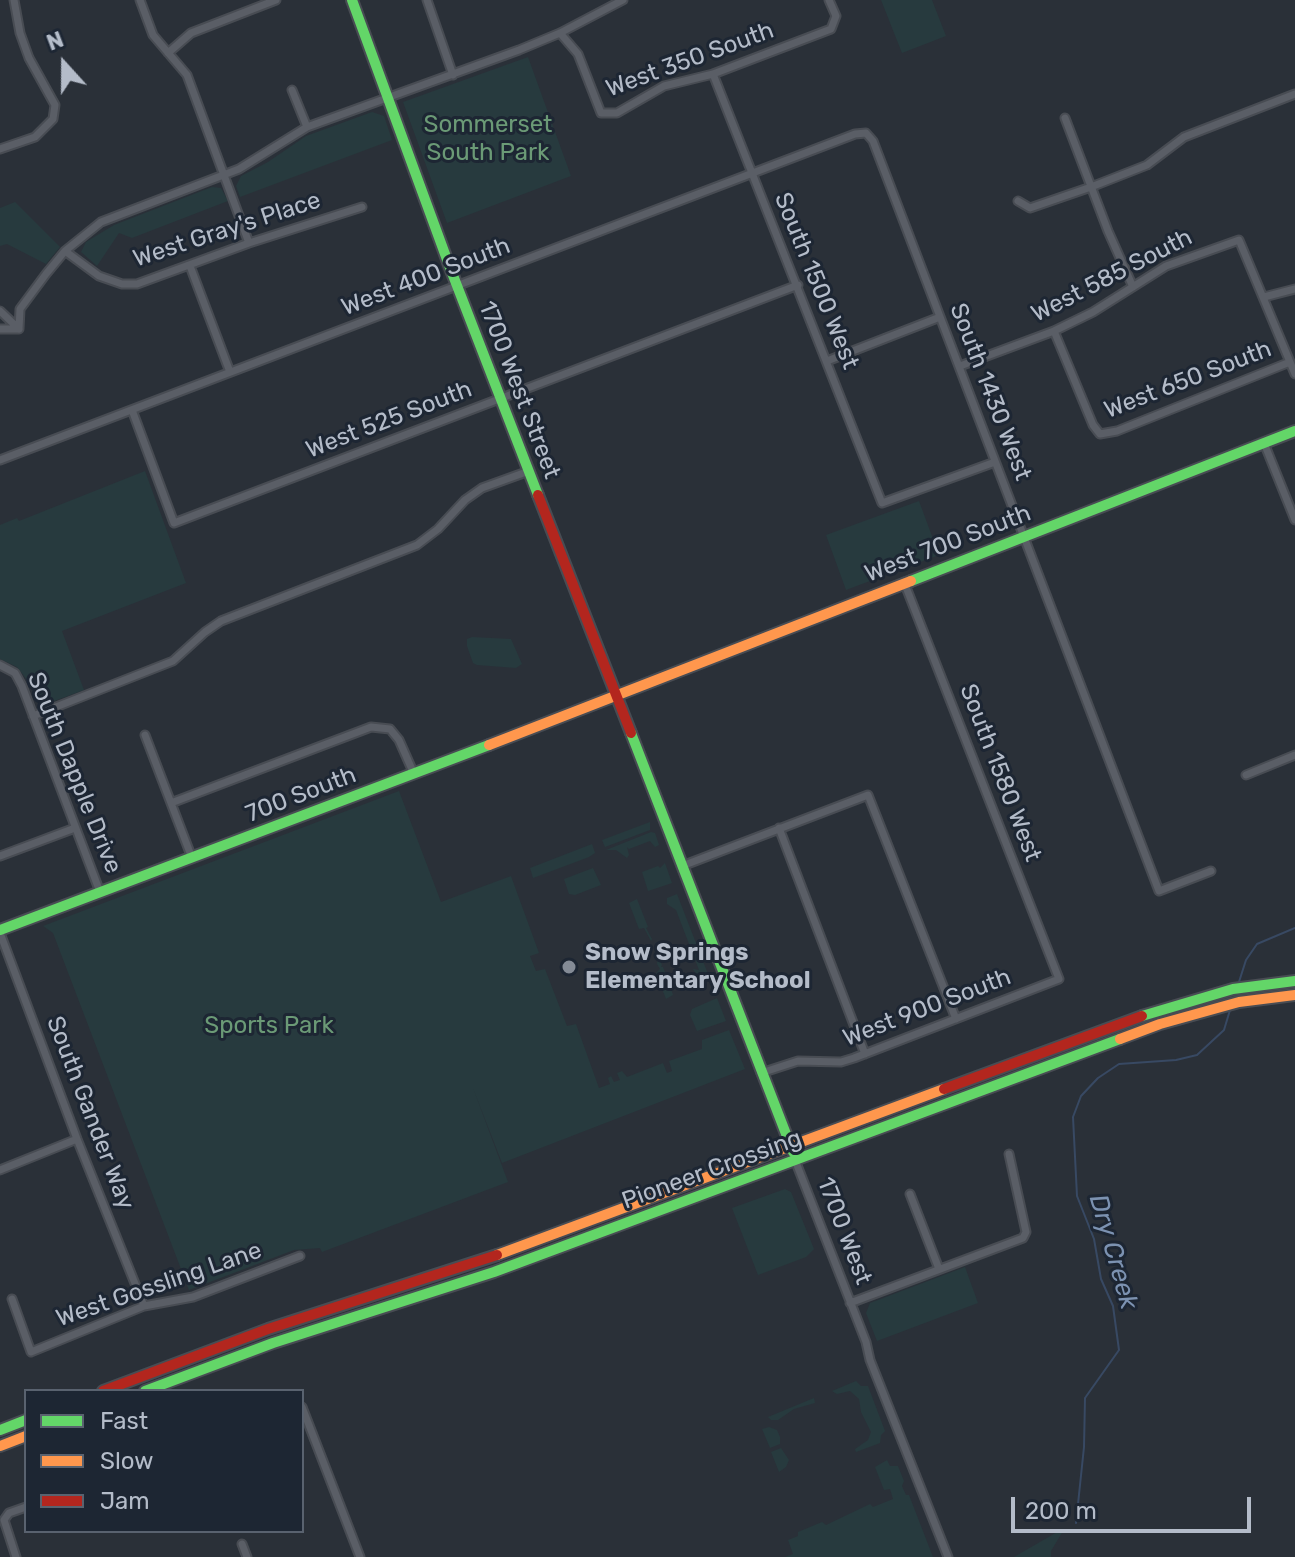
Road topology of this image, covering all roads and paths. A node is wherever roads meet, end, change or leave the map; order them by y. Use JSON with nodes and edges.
{"nodes":[{"id":1,"x":14,"y":0,"type":"edge"},
{"id":2,"x":140,"y":0,"type":"edge"},
{"id":3,"x":276,"y":0,"type":"edge"},
{"id":4,"x":352,"y":0,"type":"edge"},
{"id":5,"x":427,"y":0,"type":"edge"},
{"id":6,"x":623,"y":0,"type":"edge"},
{"id":7,"x":829,"y":0,"type":"edge"},
{"id":8,"x":560,"y":33,"type":"junction"},
{"id":9,"x":168,"y":53,"type":"junction"},
{"id":10,"x":713,"y":74,"type":"junction"},
{"id":11,"x":453,"y":75,"type":"junction"},
{"id":12,"x":292,"y":90,"type":"dead end"},
{"id":13,"x":1295,"y":94,"type":"edge"},
{"id":14,"x":386,"y":98,"type":"junction"},
{"id":15,"x":1065,"y":118,"type":"dead end"},
{"id":16,"x":307,"y":127,"type":"junction"},
{"id":17,"x":866,"y":133,"type":"joint"},
{"id":18,"x":0,"y":149,"type":"edge"},
{"id":19,"x":752,"y":174,"type":"junction"},
{"id":20,"x":224,"y":175,"type":"junction"},
{"id":21,"x":1091,"y":187,"type":"junction"},
{"id":22,"x":1018,"y":201,"type":"dead end"},
{"id":23,"x":362,"y":207,"type":"dead end"},
{"id":24,"x":249,"y":243,"type":"junction"},
{"id":25,"x":65,"y":251,"type":"junction"},
{"id":26,"x":190,"y":266,"type":"junction"},
{"id":27,"x":798,"y":285,"type":"junction"},
{"id":28,"x":458,"y":287,"type":"junction"},
{"id":29,"x":1133,"y":287,"type":"junction"},
{"id":30,"x":1295,"y":289,"type":"edge"},
{"id":31,"x":1264,"y":297,"type":"junction"},
{"id":32,"x":0,"y":311,"type":"edge"},
{"id":33,"x":940,"y":317,"type":"junction"},
{"id":34,"x":0,"y":329,"type":"edge"},
{"id":35,"x":19,"y":329,"type":"junction"},
{"id":36,"x":1054,"y":331,"type":"junction"},
{"id":37,"x":827,"y":361,"type":"junction"},
{"id":38,"x":1290,"y":362,"type":"junction"},
{"id":39,"x":960,"y":366,"type":"junction"},
{"id":40,"x":230,"y":372,"type":"junction"},
{"id":41,"x":1295,"y":374,"type":"edge"},
{"id":42,"x":501,"y":399,"type":"junction"},
{"id":43,"x":132,"y":410,"type":"junction"},
{"id":44,"x":1295,"y":431,"type":"edge"},
{"id":45,"x":1264,"y":443,"type":"junction"},
{"id":46,"x":0,"y":460,"type":"edge"},
{"id":47,"x":995,"y":462,"type":"junction"},
{"id":48,"x":529,"y":471,"type":"junction"},
{"id":49,"x":1295,"y":520,"type":"edge"},
{"id":50,"x":1023,"y":536,"type":"junction"},
{"id":51,"x":904,"y":582,"type":"junction"},
{"id":52,"x":0,"y":665,"type":"edge"},
{"id":53,"x":616,"y":695,"type":"junction"},
{"id":54,"x":33,"y":716,"type":"junction"},
{"id":55,"x":145,"y":735,"type":"dead end"},
{"id":56,"x":1295,"y":755,"type":"edge"},
{"id":57,"x":414,"y":774,"type":"junction"},
{"id":58,"x":1246,"y":775,"type":"dead end"},
{"id":59,"x":171,"y":803,"type":"junction"},
{"id":60,"x":75,"y":828,"type":"junction"},
{"id":61,"x":779,"y":828,"type":"junction"},
{"id":62,"x":0,"y":856,"type":"edge"},
{"id":63,"x":192,"y":858,"type":"junction"},
{"id":64,"x":682,"y":866,"type":"junction"},
{"id":65,"x":1211,"y":871,"type":"dead end"},
{"id":66,"x":100,"y":892,"type":"junction"},
{"id":67,"x":0,"y":932,"type":"edge"},
{"id":68,"x":1059,"y":979,"type":"joint"},
{"id":69,"x":1295,"y":981,"type":"edge"},
{"id":70,"x":1295,"y":995,"type":"edge"},
{"id":71,"x":956,"y":1019,"type":"junction"},
{"id":72,"x":865,"y":1054,"type":"junction"},
{"id":73,"x":761,"y":1073,"type":"junction"},
{"id":74,"x":77,"y":1139,"type":"junction"},
{"id":75,"x":791,"y":1146,"type":"junction"},
{"id":76,"x":1009,"y":1154,"type":"dead end"},
{"id":77,"x":795,"y":1160,"type":"junction"},
{"id":78,"x":0,"y":1170,"type":"edge"},
{"id":79,"x":910,"y":1194,"type":"dead end"},
{"id":80,"x":300,"y":1256,"type":"dead end"},
{"id":81,"x":939,"y":1269,"type":"junction"},
{"id":82,"x":12,"y":1299,"type":"dead end"},
{"id":83,"x":850,"y":1303,"type":"junction"},
{"id":84,"x":144,"y":1306,"type":"junction"},
{"id":85,"x":108,"y":1389,"type":"edge"},
{"id":86,"x":150,"y":1389,"type":"edge"},
{"id":87,"x":304,"y":1412,"type":"edge"},
{"id":88,"x":24,"y":1421,"type":"edge"},
{"id":89,"x":0,"y":1430,"type":"edge"},
{"id":90,"x":24,"y":1437,"type":"edge"},
{"id":91,"x":0,"y":1446,"type":"edge"},
{"id":92,"x":24,"y":1508,"type":"edge"},
{"id":93,"x":242,"y":1544,"type":"dead end"},
{"id":94,"x":16,"y":1557,"type":"edge"},
{"id":95,"x":247,"y":1557,"type":"edge"},
{"id":96,"x":360,"y":1557,"type":"edge"},
{"id":97,"x":948,"y":1557,"type":"edge"}],
"edges":[{"from":1,"to":18,"type":"street"},
{"from":2,"to":9,"type":"street"},
{"from":3,"to":9,"type":"street"},
{"from":4,"to":14,"type":"main road"},
{"from":5,"to":11,"type":"street"},
{"from":6,"to":8,"type":"street"},
{"from":7,"to":10,"type":"street","name":"West 350 South"},
{"from":8,"to":10,"type":"street","name":"West 350 South"},
{"from":8,"to":11,"type":"street"},
{"from":9,"to":20,"type":"street"},
{"from":10,"to":19,"type":"street","name":"South 1500 West"},
{"from":11,"to":14,"type":"street"},
{"from":12,"to":16,"type":"street"},
{"from":13,"to":21,"type":"street"},
{"from":14,"to":16,"type":"street"},
{"from":14,"to":28,"type":"main road","name":"1700 West Street"},
{"from":15,"to":21,"type":"street"},
{"from":16,"to":20,"type":"street"},
{"from":17,"to":19,"type":"street","name":"West 400 South"},
{"from":17,"to":33,"type":"street","name":"South 1430 West"},
{"from":19,"to":27,"type":"street","name":"South 1500 West"},
{"from":19,"to":28,"type":"street","name":"West 400 South"},
{"from":20,"to":24,"type":"street"},
{"from":20,"to":25,"type":"street"},
{"from":21,"to":22,"type":"street"},
{"from":21,"to":29,"type":"street"},
{"from":23,"to":24,"type":"street","name":"West Gray's Place"},
{"from":24,"to":26,"type":"street","name":"West Gray's Place"},
{"from":25,"to":26,"type":"street","name":"West Gray's Place"},
{"from":25,"to":35,"type":"street"},
{"from":26,"to":40,"type":"street"},
{"from":27,"to":37,"type":"street","name":"South 1500 West"},
{"from":27,"to":42,"type":"street","name":"West 525 South"},
{"from":28,"to":40,"type":"street","name":"West 400 South"},
{"from":28,"to":42,"type":"main road","name":"1700 West Street"},
{"from":29,"to":31,"type":"street","name":"West 585 South"},
{"from":29,"to":36,"type":"street","name":"West 585 South"},
{"from":30,"to":31,"type":"street"},
{"from":31,"to":38,"type":"street"},
{"from":32,"to":35,"type":"street"},
{"from":33,"to":37,"type":"street"},
{"from":33,"to":39,"type":"street","name":"South 1430 West"},
{"from":34,"to":35,"type":"street"},
{"from":36,"to":38,"type":"street","name":"West 650 South"},
{"from":36,"to":39,"type":"street","name":"West 585 South"},
{"from":37,"to":47,"type":"street","name":"South 1500 West"},
{"from":38,"to":41,"type":"street"},
{"from":39,"to":47,"type":"street","name":"South 1430 West"},
{"from":40,"to":43,"type":"street","name":"West 400 South"},
{"from":42,"to":43,"type":"street","name":"West 525 South"},
{"from":42,"to":48,"type":"main road","name":"1700 West Street"},
{"from":43,"to":46,"type":"street","name":"West 400 South"},
{"from":44,"to":45,"type":"main road","name":"West 700 South"},
{"from":45,"to":49,"type":"street"},
{"from":45,"to":50,"type":"main road","name":"West 700 South"},
{"from":47,"to":50,"type":"street","name":"South 1430 West"},
{"from":48,"to":53,"type":"main road","name":"1700 West Street"},
{"from":48,"to":54,"type":"street"},
{"from":50,"to":51,"type":"main road","name":"West 700 South"},
{"from":50,"to":65,"type":"street","name":"South 1430 West"},
{"from":51,"to":53,"type":"main road","name":"West 700 South"},
{"from":51,"to":68,"type":"street","name":"South 1580 West"},
{"from":52,"to":54,"type":"street","name":"South Dapple Drive"},
{"from":53,"to":57,"type":"main road","name":"700 South"},
{"from":53,"to":64,"type":"main road","name":"1700 West"},
{"from":54,"to":60,"type":"street","name":"South Dapple Drive"},
{"from":55,"to":59,"type":"street"},
{"from":56,"to":58,"type":"street"},
{"from":57,"to":59,"type":"street"},
{"from":57,"to":63,"type":"main road","name":"700 South"},
{"from":59,"to":63,"type":"street"},
{"from":60,"to":62,"type":"street"},
{"from":60,"to":66,"type":"street","name":"South Dapple Drive"},
{"from":61,"to":64,"type":"street"},
{"from":61,"to":71,"type":"street"},
{"from":61,"to":72,"type":"street"},
{"from":63,"to":66,"type":"main road","name":"700 South"},
{"from":64,"to":73,"type":"main road","name":"1700 West"},
{"from":66,"to":67,"type":"main road","name":"700 South"},
{"from":67,"to":74,"type":"street","name":"South Gander Way"},
{"from":68,"to":71,"type":"street","name":"West 900 South"},
{"from":69,"to":75,"type":"main road","name":"Pioneer Crossing"},
{"from":70,"to":77,"type":"main road","name":"Pioneer Crossing"},
{"from":71,"to":72,"type":"street","name":"West 900 South"},
{"from":72,"to":73,"type":"street","name":"West 900 South"},
{"from":73,"to":75,"type":"main road","name":"1700 West"},
{"from":74,"to":78,"type":"street"},
{"from":74,"to":84,"type":"street","name":"South Gander Way"},
{"from":75,"to":77,"type":"main road","name":"1700 West"},
{"from":75,"to":85,"type":"main road","name":"Pioneer Crossing"},
{"from":76,"to":81,"type":"street"},
{"from":77,"to":83,"type":"street","name":"1700 West"},
{"from":77,"to":86,"type":"main road","name":"Pioneer Crossing"},
{"from":79,"to":81,"type":"street"},
{"from":80,"to":84,"type":"street","name":"West Gossling Lane"},
{"from":81,"to":83,"type":"street"},
{"from":82,"to":84,"type":"street","name":"West Gossling Lane"},
{"from":83,"to":97,"type":"street","name":"1700 West"},
{"from":87,"to":96,"type":"street"},
{"from":88,"to":89,"type":"main road"},
{"from":90,"to":91,"type":"main road"},
{"from":92,"to":94,"type":"street"},
{"from":93,"to":95,"type":"street"}]}
